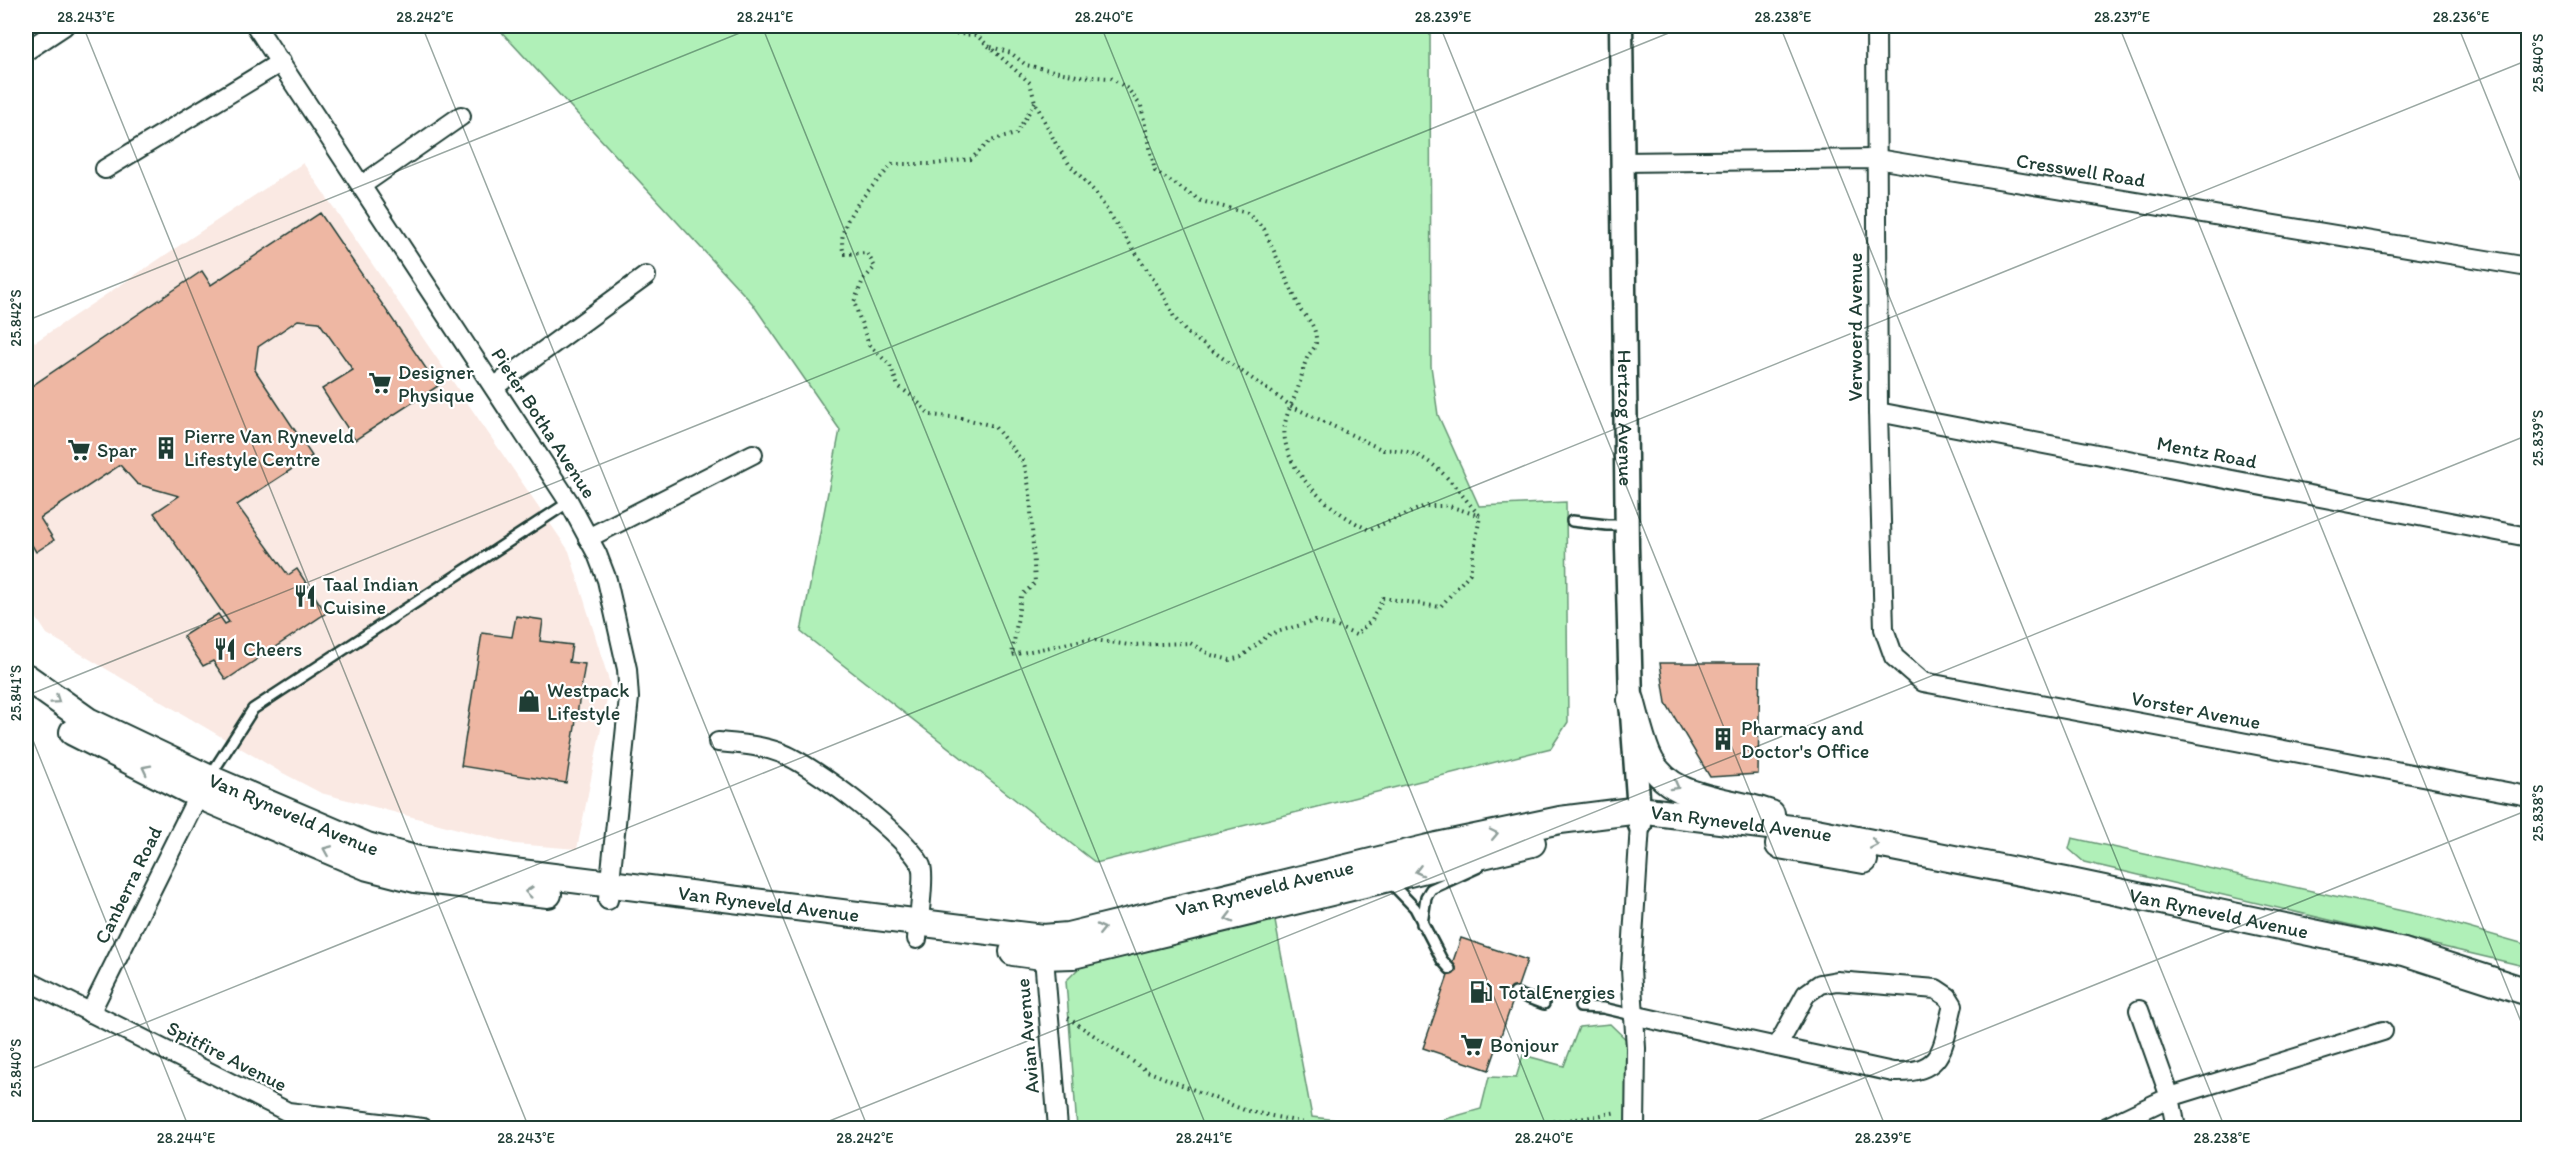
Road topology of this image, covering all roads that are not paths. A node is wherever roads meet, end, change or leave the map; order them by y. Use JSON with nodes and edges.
{"nodes":[{"id":1,"x":64,"y":26,"type":"edge"},
{"id":2,"x":255,"y":26,"type":"edge"},
{"id":3,"x":1621,"y":26,"type":"edge"},
{"id":4,"x":1876,"y":26,"type":"edge"},
{"id":5,"x":26,"y":51,"type":"edge"},
{"id":6,"x":281,"y":62,"type":"junction"},
{"id":7,"x":461,"y":116,"type":"dead end"},
{"id":8,"x":1877,"y":159,"type":"junction"},
{"id":9,"x":1622,"y":162,"type":"junction"},
{"id":10,"x":105,"y":169,"type":"dead end"},
{"id":11,"x":362,"y":185,"type":"junction"},
{"id":12,"x":2529,"y":267,"type":"edge"},
{"id":13,"x":646,"y":276,"type":"dead end"},
{"id":14,"x":494,"y":387,"type":"junction"},
{"id":15,"x":1878,"y":412,"type":"junction"},
{"id":16,"x":753,"y":453,"type":"dead end"},
{"id":17,"x":569,"y":502,"type":"junction"},
{"id":18,"x":1572,"y":520,"type":"dead end"},
{"id":19,"x":1627,"y":525,"type":"junction"},
{"id":20,"x":2529,"y":537,"type":"edge"},
{"id":21,"x":588,"y":538,"type":"junction"},
{"id":22,"x":1884,"y":629,"type":"joint"},
{"id":23,"x":26,"y":677,"type":"edge"},
{"id":24,"x":1631,"y":700,"type":"junction"},
{"id":25,"x":26,"y":701,"type":"edge"},
{"id":26,"x":718,"y":742,"type":"dead end"},
{"id":27,"x":203,"y":787,"type":"junction"},
{"id":28,"x":2529,"y":796,"type":"edge"},
{"id":29,"x":1640,"y":818,"type":"junction"},
{"id":30,"x":1816,"y":832,"type":"junction"},
{"id":31,"x":1516,"y":847,"type":"junction"},
{"id":32,"x":1388,"y":879,"type":"junction"},
{"id":33,"x":609,"y":892,"type":"junction"},
{"id":34,"x":1422,"y":924,"type":"junction"},
{"id":35,"x":918,"y":931,"type":"junction"},
{"id":36,"x":1042,"y":947,"type":"junction"},
{"id":37,"x":1450,"y":969,"type":"dead end"},
{"id":38,"x":26,"y":980,"type":"edge"},
{"id":39,"x":2529,"y":992,"type":"edge"},
{"id":40,"x":1515,"y":993,"type":"dead end"},
{"id":41,"x":1544,"y":1004,"type":"dead end"},
{"id":42,"x":1580,"y":1007,"type":"dead end"},
{"id":43,"x":2529,"y":1007,"type":"edge"},
{"id":44,"x":2139,"y":1010,"type":"dead end"},
{"id":45,"x":90,"y":1013,"type":"junction"},
{"id":46,"x":1633,"y":1014,"type":"junction"},
{"id":47,"x":2383,"y":1031,"type":"dead end"},
{"id":48,"x":1778,"y":1047,"type":"junction"},
{"id":49,"x":2170,"y":1098,"type":"junction"},
{"id":50,"x":286,"y":1120,"type":"edge"},
{"id":51,"x":2107,"y":1127,"type":"edge"},
{"id":52,"x":423,"y":1128,"type":"edge"},
{"id":53,"x":1058,"y":1128,"type":"edge"},
{"id":54,"x":1635,"y":1128,"type":"edge"},
{"id":55,"x":2176,"y":1128,"type":"edge"}],
"edges":[{"from":1,"to":5,"type":"street"},
{"from":2,"to":6,"type":"street","name":"Pieter Botha Avenue"},
{"from":3,"to":9,"type":"street","name":"Hertzog Avenue"},
{"from":4,"to":8,"type":"street","name":"Verwoerd Avenue"},
{"from":6,"to":10,"type":"street"},
{"from":6,"to":11,"type":"street","name":"Pieter Botha Avenue"},
{"from":7,"to":11,"type":"street"},
{"from":8,"to":9,"type":"street","name":"Cresswell Road"},
{"from":8,"to":12,"type":"street","name":"Cresswell Road"},
{"from":8,"to":15,"type":"street","name":"Verwoerd Avenue"},
{"from":9,"to":19,"type":"street","name":"Hertzog Avenue"},
{"from":11,"to":14,"type":"street","name":"Pieter Botha Avenue"},
{"from":13,"to":14,"type":"street"},
{"from":14,"to":17,"type":"street","name":"Pieter Botha Avenue"},
{"from":15,"to":20,"type":"street","name":"Mentz Road"},
{"from":15,"to":22,"type":"street","name":"Verwoerd Avenue"},
{"from":16,"to":21,"type":"street"},
{"from":17,"to":21,"type":"street","name":"Pieter Botha Avenue"},
{"from":17,"to":27,"type":"lane"},
{"from":18,"to":19,"type":"lane"},
{"from":19,"to":24,"type":"street","name":"Hertzog Avenue"},
{"from":21,"to":33,"type":"street","name":"Pieter Botha Avenue"},
{"from":22,"to":28,"type":"street","name":"Vorster Avenue"},
{"from":23,"to":27,"type":"main road","name":"Van Ryneveld Avenue","one_way":true},
{"from":24,"to":29,"type":"street","name":"Hertzog Avenue"},
{"from":24,"to":30,"type":"main road","one_way":true},
{"from":27,"to":25,"type":"main road","name":"Van Ryneveld Avenue","one_way":true},
{"from":26,"to":35,"type":"street"},
{"from":27,"to":33,"type":"main road","name":"Van Ryneveld Avenue"},
{"from":27,"to":45,"type":"street","name":"Canberra Road"},
{"from":29,"to":30,"type":"main road","name":"Van Ryneveld Avenue"},
{"from":29,"to":31,"type":"main road","name":"Van Ryneveld Avenue"},
{"from":36,"to":29,"type":"main road","name":"Van Ryneveld Avenue","one_way":true},
{"from":29,"to":43,"type":"main road","name":"Van Ryneveld Avenue"},
{"from":29,"to":46,"type":"street"},
{"from":30,"to":39,"type":"main road","name":"Van Ryneveld Avenue","one_way":true},
{"from":31,"to":32,"type":"main road","name":"Van Ryneveld Avenue","one_way":true},
{"from":31,"to":34,"type":"lane"},
{"from":32,"to":34,"type":"lane"},
{"from":32,"to":36,"type":"main road","name":"Van Ryneveld Avenue","one_way":true},
{"from":33,"to":35,"type":"main road","name":"Van Ryneveld Avenue"},
{"from":34,"to":37,"type":"lane"},
{"from":35,"to":36,"type":"main road","name":"Van Ryneveld Avenue"},
{"from":36,"to":53,"type":"street","name":"Avian Avenue"},
{"from":38,"to":45,"type":"street","name":"Spitfire Avenue"},
{"from":40,"to":41,"type":"lane"},
{"from":42,"to":46,"type":"lane"},
{"from":44,"to":49,"type":"street"},
{"from":45,"to":50,"type":"street","name":"Spitfire Avenue"},
{"from":46,"to":48,"type":"street"},
{"from":46,"to":54,"type":"street"},
{"from":47,"to":49,"type":"street"},
{"from":48,"to":48,"type":"street"},
{"from":49,"to":51,"type":"street"},
{"from":49,"to":55,"type":"street"},
{"from":50,"to":52,"type":"street","name":"Spitfire Avenue"}]}
